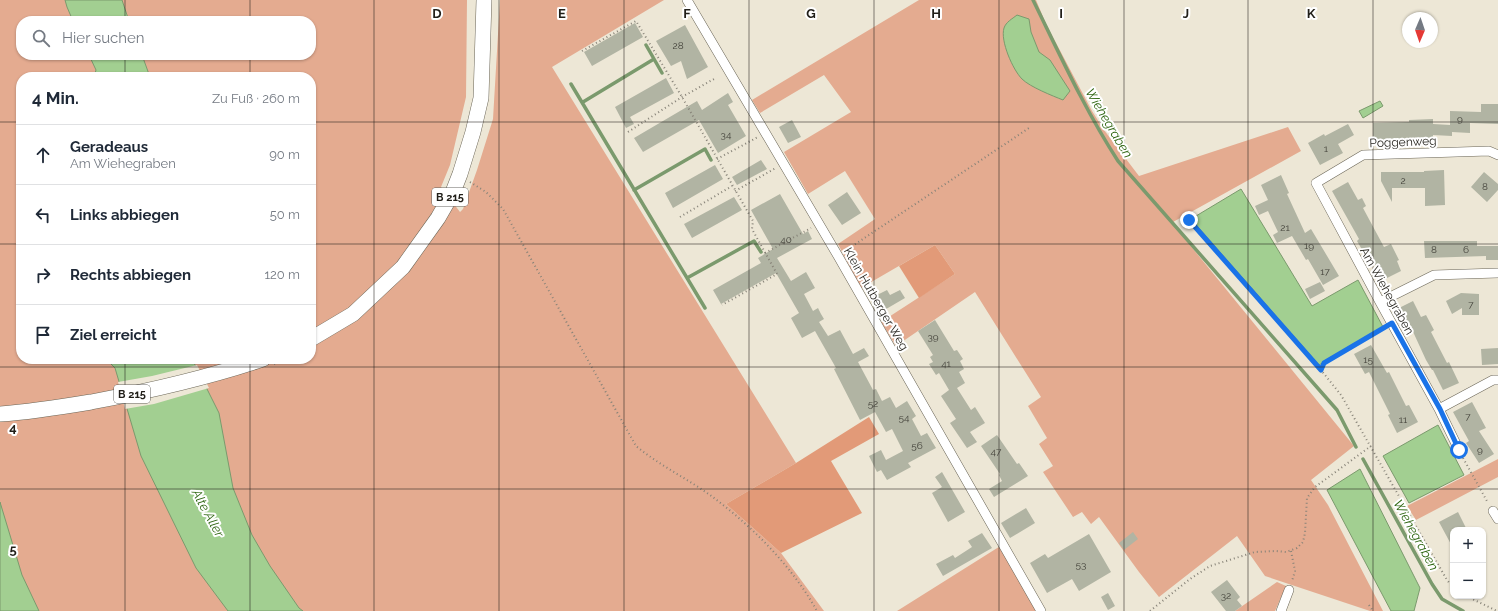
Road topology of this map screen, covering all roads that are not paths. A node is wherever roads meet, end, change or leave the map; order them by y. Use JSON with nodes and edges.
{"nodes":[{"id":1,"x":484,"y":0,"type":"edge"},
{"id":2,"x":687,"y":0,"type":"edge"},
{"id":3,"x":1498,"y":155,"type":"edge"},
{"id":4,"x":1316,"y":183,"type":"joint"},
{"id":5,"x":1498,"y":273,"type":"edge"},
{"id":6,"x":1380,"y":302,"type":"junction"},
{"id":7,"x":316,"y":336,"type":"edge"},
{"id":8,"x":246,"y":364,"type":"edge"},
{"id":9,"x":1498,"y":380,"type":"edge"},
{"id":10,"x":1440,"y":409,"type":"junction"},
{"id":11,"x":0,"y":414,"type":"edge"},
{"id":12,"x":1459,"y":450,"type":"road end"},
{"id":13,"x":1289,"y":590,"type":"road end"},
{"id":14,"x":1041,"y":611,"type":"edge"},
{"id":15,"x":1281,"y":611,"type":"edge"}],
"edges":[{"from":1,"to":7,"type":"main road","number":"B 215"},
{"from":2,"to":14,"type":"street","name":"Klein Hutberger Weg"},
{"from":3,"to":4,"type":"street","name":"Poggenweg"},
{"from":4,"to":6,"type":"street","name":"Am Wiehegraben"},
{"from":5,"to":6,"type":"street"},
{"from":6,"to":10,"type":"street","name":"Am Wiehegraben"},
{"from":8,"to":11,"type":"main road","number":"B 215"},
{"from":9,"to":10,"type":"street"},
{"from":10,"to":12,"type":"street","name":"Am Wiehegraben"},
{"from":13,"to":15,"type":"street"}]}
